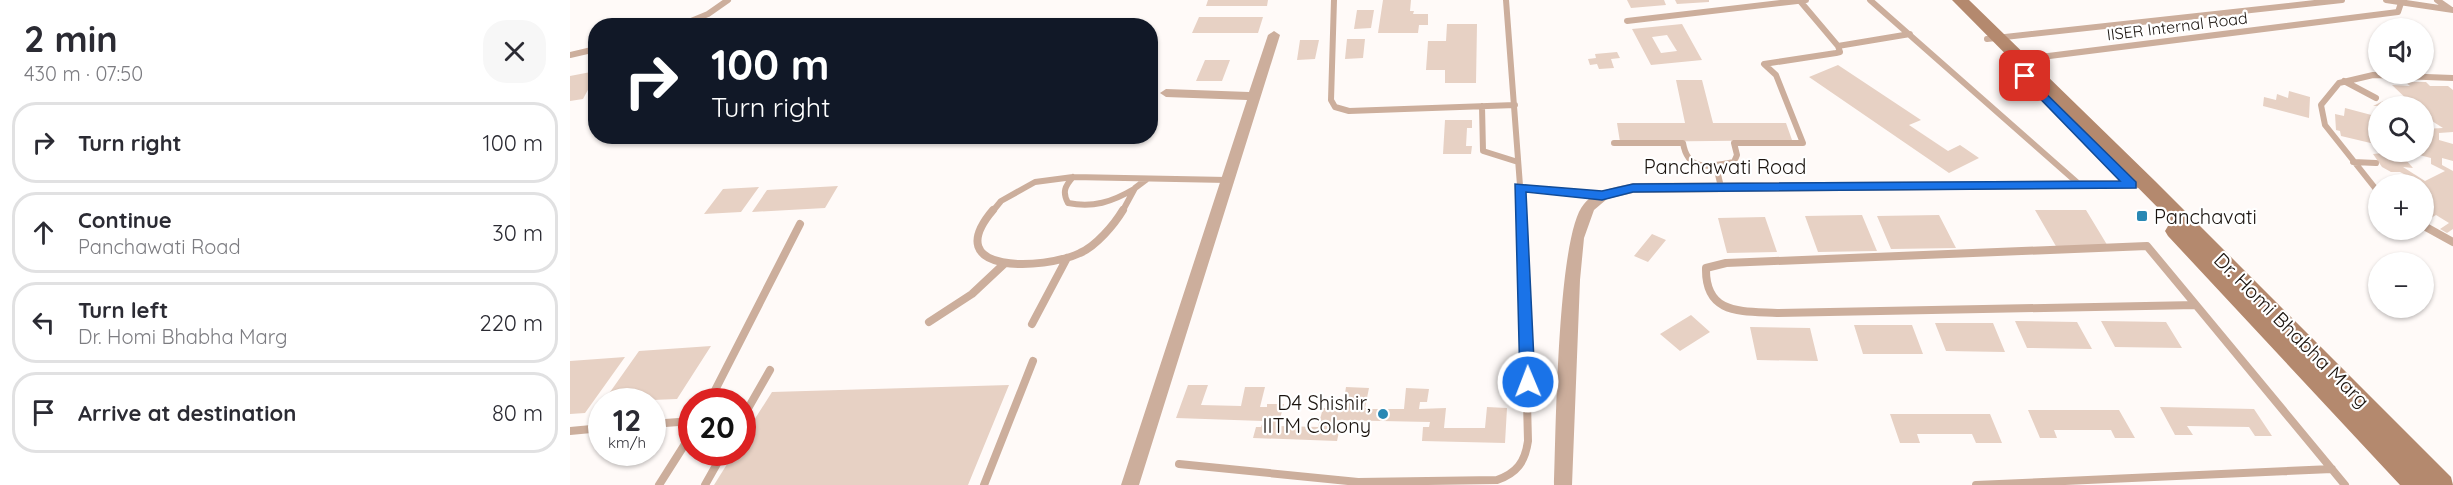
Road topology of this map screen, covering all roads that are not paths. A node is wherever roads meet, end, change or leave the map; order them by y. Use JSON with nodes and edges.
{"nodes":[{"id":1,"x":728,"y":0,"type":"edge"},
{"id":2,"x":1334,"y":0,"type":"edge"},
{"id":3,"x":1506,"y":0,"type":"edge"},
{"id":4,"x":1806,"y":0,"type":"edge"},
{"id":5,"x":1870,"y":0,"type":"edge"},
{"id":6,"x":1947,"y":0,"type":"edge"},
{"id":7,"x":1960,"y":0,"type":"edge"},
{"id":8,"x":2342,"y":0,"type":"edge"},
{"id":9,"x":2386,"y":0,"type":"edge"},
{"id":10,"x":2437,"y":0,"type":"edge"},
{"id":11,"x":1800,"y":1,"type":"edge"},
{"id":12,"x":2401,"y":3,"type":"junction"},
{"id":13,"x":2452,"y":10,"type":"edge"},
{"id":14,"x":699,"y":18,"type":"edge"},
{"id":15,"x":1627,"y":21,"type":"dead end"},
{"id":16,"x":1910,"y":34,"type":"junction"},
{"id":17,"x":1274,"y":36,"type":"dead end"},
{"id":18,"x":1994,"y":38,"type":"junction"},
{"id":19,"x":1838,"y":46,"type":"junction"},
{"id":20,"x":588,"y":51,"type":"edge"},
{"id":21,"x":570,"y":55,"type":"edge"},
{"id":22,"x":2016,"y":60,"type":"junction"},
{"id":23,"x":2453,"y":78,"type":"edge"},
{"id":24,"x":2344,"y":81,"type":"junction"},
{"id":25,"x":1166,"y":93,"type":"dead end"},
{"id":26,"x":1254,"y":96,"type":"junction"},
{"id":27,"x":2371,"y":96,"type":"edge"},
{"id":28,"x":1515,"y":105,"type":"junction"},
{"id":29,"x":1482,"y":106,"type":"junction"},
{"id":30,"x":1614,"y":143,"type":"dead end"},
{"id":31,"x":1518,"y":162,"type":"junction"},
{"id":32,"x":2353,"y":162,"type":"junction"},
{"id":33,"x":2376,"y":163,"type":"dead end"},
{"id":34,"x":1716,"y":166,"type":"junction"},
{"id":35,"x":1073,"y":177,"type":"junction"},
{"id":36,"x":1147,"y":179,"type":"junction"},
{"id":37,"x":1227,"y":180,"type":"junction"},
{"id":38,"x":2368,"y":180,"type":"edge"},
{"id":39,"x":2080,"y":185,"type":"junction"},
{"id":40,"x":2140,"y":185,"type":"junction"},
{"id":41,"x":1519,"y":187,"type":"junction"},
{"id":42,"x":1721,"y":187,"type":"junction"},
{"id":43,"x":1135,"y":188,"type":"junction"},
{"id":44,"x":1602,"y":195,"type":"junction"},
{"id":45,"x":800,"y":224,"type":"dead end"},
{"id":46,"x":2434,"y":232,"type":"edge"},
{"id":47,"x":2453,"y":242,"type":"edge"},
{"id":48,"x":1067,"y":258,"type":"junction"},
{"id":49,"x":1004,"y":264,"type":"junction"},
{"id":50,"x":2196,"y":305,"type":"junction"},
{"id":51,"x":929,"y":322,"type":"dead end"},
{"id":52,"x":1032,"y":324,"type":"dead end"},
{"id":53,"x":1033,"y":361,"type":"dead end"},
{"id":54,"x":770,"y":370,"type":"dead end"},
{"id":55,"x":716,"y":388,"type":"edge"},
{"id":56,"x":756,"y":394,"type":"edge"},
{"id":57,"x":588,"y":429,"type":"edge"},
{"id":58,"x":570,"y":431,"type":"edge"},
{"id":59,"x":678,"y":455,"type":"edge"},
{"id":60,"x":1179,"y":464,"type":"dead end"},
{"id":61,"x":716,"y":466,"type":"edge"},
{"id":62,"x":2332,"y":469,"type":"junction"},
{"id":63,"x":659,"y":485,"type":"edge"},
{"id":64,"x":705,"y":485,"type":"edge"},
{"id":65,"x":984,"y":485,"type":"edge"},
{"id":66,"x":1130,"y":485,"type":"edge"},
{"id":67,"x":1563,"y":485,"type":"edge"},
{"id":68,"x":1976,"y":485,"type":"edge"},
{"id":69,"x":2345,"y":485,"type":"edge"},
{"id":70,"x":2416,"y":485,"type":"edge"},
{"id":71,"x":2442,"y":485,"type":"edge"}],
"edges":[{"from":1,"to":14,"type":"lane"},
{"from":2,"to":29,"type":"lane"},
{"from":3,"to":28,"type":"lane"},
{"from":4,"to":11,"type":"lane"},
{"from":5,"to":16,"type":"lane"},
{"from":6,"to":18,"type":"main road","name":"Dr. Homi Bhabha Marg"},
{"from":7,"to":18,"type":"main road","name":"Dr. Homi Bhabha Marg"},
{"from":8,"to":18,"type":"lane","name":"IISER Internal Road"},
{"from":9,"to":12,"type":"lane"},
{"from":10,"to":13,"type":"lane"},
{"from":11,"to":15,"type":"lane"},
{"from":11,"to":19,"type":"lane"},
{"from":12,"to":13,"type":"lane"},
{"from":12,"to":22,"type":"lane","name":"IISER Internal Road"},
{"from":16,"to":19,"type":"lane"},
{"from":16,"to":39,"type":"lane"},
{"from":17,"to":26,"type":"street"},
{"from":18,"to":22,"type":"main road","name":"Dr. Homi Bhabha Marg"},
{"from":19,"to":34,"type":"lane"},
{"from":20,"to":21,"type":"lane"},
{"from":22,"to":40,"type":"main road","name":"Dr. Homi Bhabha Marg"},
{"from":23,"to":24,"type":"lane"},
{"from":24,"to":27,"type":"lane"},
{"from":24,"to":32,"type":"lane"},
{"from":25,"to":26,"type":"street"},
{"from":26,"to":37,"type":"street"},
{"from":28,"to":29,"type":"lane"},
{"from":28,"to":31,"type":"lane"},
{"from":29,"to":31,"type":"lane"},
{"from":30,"to":34,"type":"lane"},
{"from":31,"to":41,"type":"lane"},
{"from":32,"to":33,"type":"lane"},
{"from":32,"to":38,"type":"lane"},
{"from":34,"to":42,"type":"lane"},
{"from":35,"to":36,"type":"lane"},
{"from":35,"to":43,"type":"lane"},
{"from":35,"to":49,"type":"lane"},
{"from":36,"to":37,"type":"lane"},
{"from":36,"to":43,"type":"lane"},
{"from":37,"to":66,"type":"street"},
{"from":39,"to":40,"type":"street","name":"Panchawati Road"},
{"from":39,"to":42,"type":"street","name":"Panchawati Road"},
{"from":40,"to":70,"type":"main road","name":"Dr. Homi Bhabha Marg"},
{"from":40,"to":71,"type":"main road","name":"Dr. Homi Bhabha Marg"},
{"from":41,"to":44,"type":"lane"},
{"from":41,"to":60,"type":"lane"},
{"from":42,"to":44,"type":"street","name":"Panchawati Road"},
{"from":43,"to":48,"type":"lane"},
{"from":44,"to":67,"type":"street"},
{"from":45,"to":55,"type":"lane"},
{"from":46,"to":47,"type":"lane"},
{"from":48,"to":49,"type":"lane"},
{"from":48,"to":52,"type":"lane"},
{"from":49,"to":51,"type":"lane"},
{"from":50,"to":50,"type":"lane"},
{"from":50,"to":62,"type":"lane"},
{"from":53,"to":65,"type":"lane"},
{"from":54,"to":56,"type":"lane"},
{"from":57,"to":58,"type":"lane"},
{"from":59,"to":63,"type":"lane"},
{"from":61,"to":64,"type":"lane"},
{"from":62,"to":68,"type":"lane"},
{"from":62,"to":69,"type":"lane"}]}
